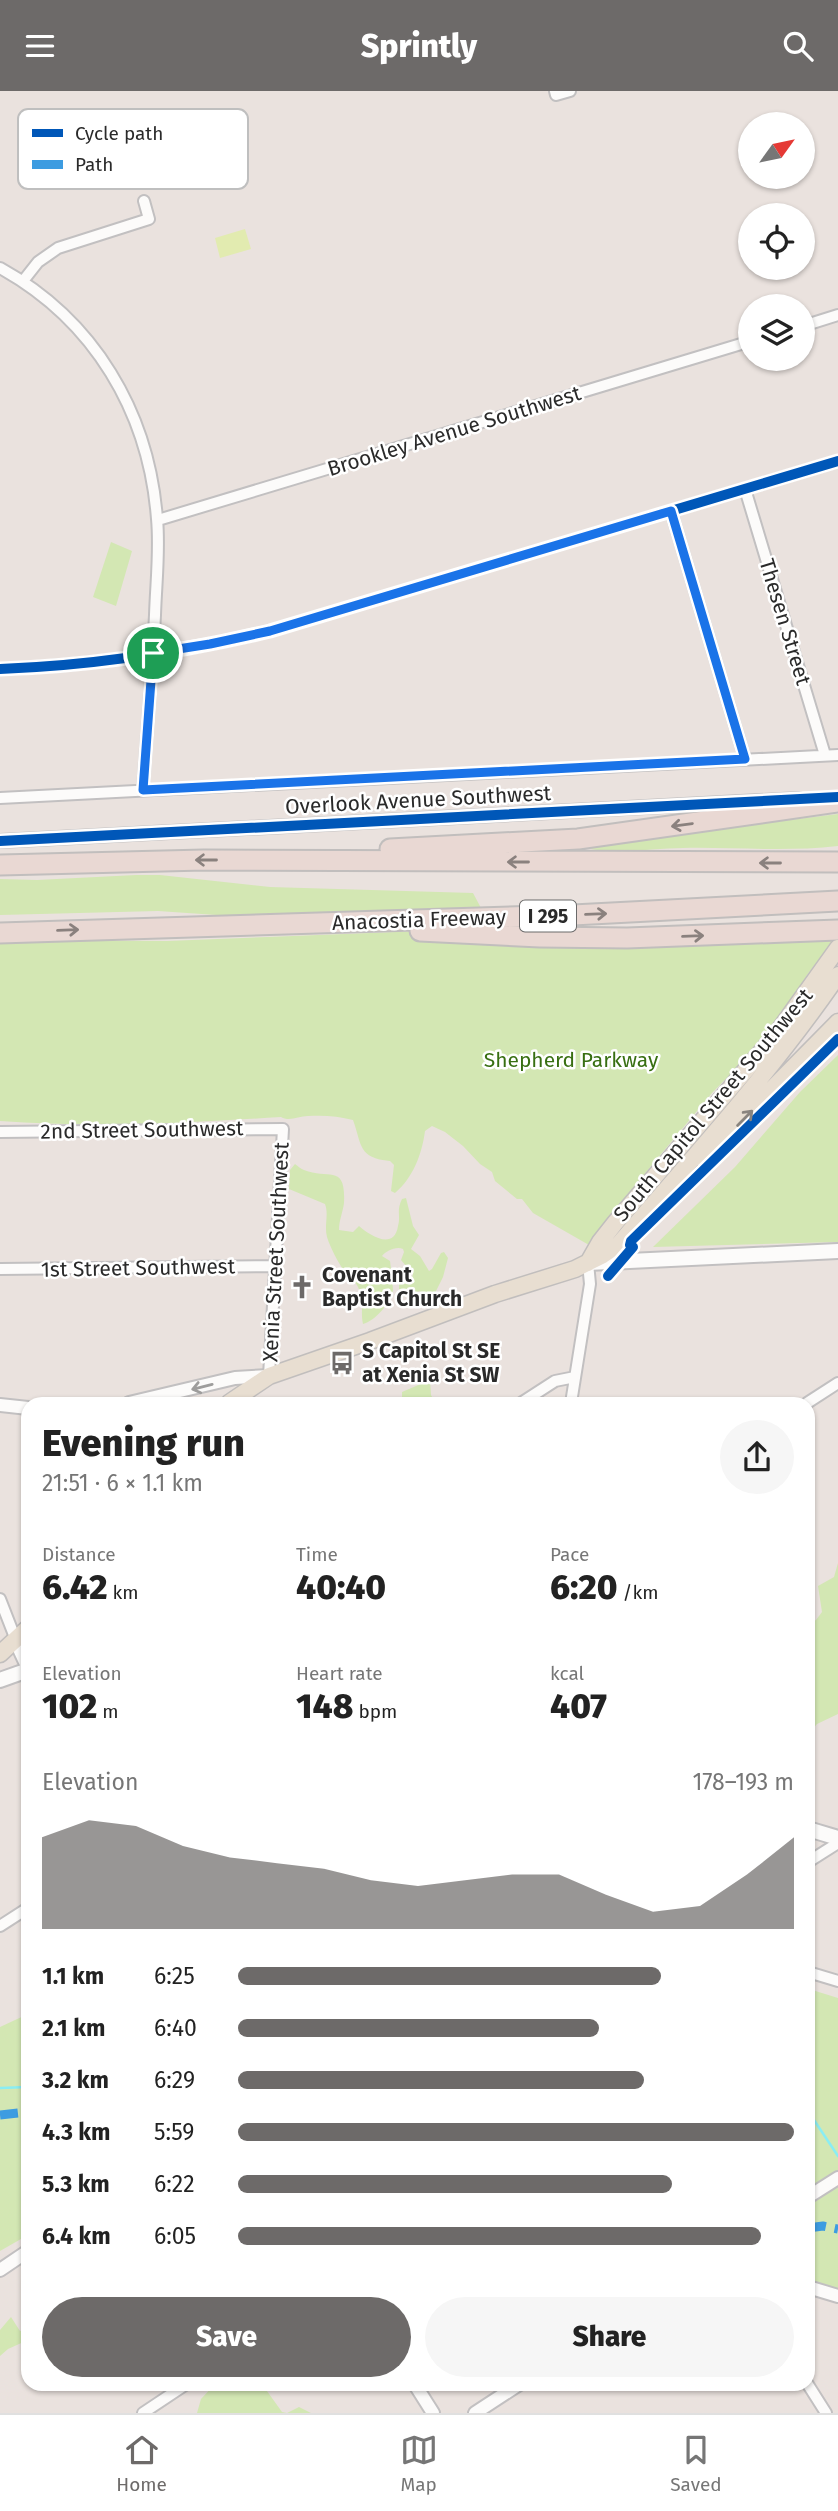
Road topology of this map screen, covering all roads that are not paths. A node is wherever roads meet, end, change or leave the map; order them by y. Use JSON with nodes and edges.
{"nodes":[{"id":1,"x":570,"y":91,"type":"edge"},
{"id":2,"x":555,"y":93,"type":"edge"},
{"id":3,"x":144,"y":201,"type":"dead end"},
{"id":4,"x":0,"y":268,"type":"edge"},
{"id":5,"x":23,"y":282,"type":"junction"},
{"id":6,"x":838,"y":315,"type":"edge"},
{"id":7,"x":815,"y":322,"type":"edge"},
{"id":8,"x":738,"y":345,"type":"edge"},
{"id":9,"x":838,"y":461,"type":"edge"},
{"id":10,"x":745,"y":489,"type":"junction"},
{"id":11,"x":671,"y":511,"type":"junction"},
{"id":12,"x":158,"y":520,"type":"junction"},
{"id":13,"x":153,"y":653,"type":"junction"},
{"id":14,"x":0,"y":669,"type":"edge"},
{"id":15,"x":825,"y":755,"type":"junction"},
{"id":16,"x":838,"y":755,"type":"edge"},
{"id":17,"x":745,"y":759,"type":"junction"},
{"id":18,"x":143,"y":790,"type":"junction"},
{"id":19,"x":0,"y":798,"type":"edge"},
{"id":20,"x":838,"y":800,"type":"edge"},
{"id":21,"x":0,"y":841,"type":"edge"},
{"id":22,"x":274,"y":860,"type":"junction"},
{"id":23,"x":838,"y":862,"type":"edge"},
{"id":24,"x":0,"y":865,"type":"edge"},
{"id":25,"x":838,"y":901,"type":"edge"},
{"id":26,"x":258,"y":925,"type":"junction"},
{"id":27,"x":838,"y":930,"type":"edge"},
{"id":28,"x":0,"y":933,"type":"edge"},
{"id":29,"x":838,"y":947,"type":"edge"},
{"id":30,"x":838,"y":975,"type":"edge"},
{"id":31,"x":838,"y":1022,"type":"edge"},
{"id":32,"x":283,"y":1129,"type":"joint"},
{"id":33,"x":0,"y":1132,"type":"edge"},
{"id":34,"x":659,"y":1197,"type":"junction"},
{"id":35,"x":838,"y":1251,"type":"edge"},
{"id":36,"x":588,"y":1263,"type":"junction"},
{"id":37,"x":275,"y":1266,"type":"junction"},
{"id":38,"x":0,"y":1269,"type":"edge"},
{"id":39,"x":269,"y":1376,"type":"junction"},
{"id":40,"x":575,"y":1377,"type":"junction"},
{"id":41,"x":838,"y":1383,"type":"edge"},
{"id":42,"x":154,"y":1397,"type":"edge"},
{"id":43,"x":238,"y":1397,"type":"edge"},
{"id":44,"x":530,"y":1397,"type":"edge"},
{"id":45,"x":572,"y":1397,"type":"edge"},
{"id":46,"x":815,"y":1398,"type":"edge"},
{"id":47,"x":0,"y":1405,"type":"edge"},
{"id":48,"x":21,"y":1407,"type":"edge"},
{"id":49,"x":0,"y":1599,"type":"edge"},
{"id":50,"x":21,"y":1635,"type":"edge"},
{"id":51,"x":16,"y":1640,"type":"junction"},
{"id":52,"x":21,"y":1652,"type":"edge"},
{"id":53,"x":0,"y":1654,"type":"edge"},
{"id":54,"x":21,"y":1671,"type":"edge"},
{"id":55,"x":0,"y":1680,"type":"edge"},
{"id":56,"x":815,"y":1832,"type":"edge"},
{"id":57,"x":838,"y":1841,"type":"edge"},
{"id":58,"x":815,"y":1857,"type":"edge"},
{"id":59,"x":21,"y":1912,"type":"edge"},
{"id":60,"x":0,"y":1926,"type":"edge"},
{"id":61,"x":815,"y":1974,"type":"edge"},
{"id":62,"x":838,"y":1981,"type":"edge"},
{"id":63,"x":838,"y":2178,"type":"edge"},
{"id":64,"x":815,"y":2193,"type":"edge"},
{"id":65,"x":21,"y":2256,"type":"edge"},
{"id":66,"x":0,"y":2270,"type":"edge"},
{"id":67,"x":815,"y":2289,"type":"edge"},
{"id":68,"x":838,"y":2296,"type":"edge"},
{"id":69,"x":176,"y":2391,"type":"edge"},
{"id":70,"x":419,"y":2391,"type":"edge"},
{"id":71,"x":510,"y":2391,"type":"edge"},
{"id":72,"x":812,"y":2391,"type":"edge"},
{"id":73,"x":484,"y":2411,"type":"edge"},
{"id":74,"x":143,"y":2413,"type":"edge"},
{"id":75,"x":433,"y":2413,"type":"edge"},
{"id":76,"x":826,"y":2413,"type":"edge"}],
"edges":[{"from":1,"to":2,"type":"street"},
{"from":3,"to":5,"type":"street"},
{"from":4,"to":5,"type":"street"},
{"from":5,"to":12,"type":"street"},
{"from":6,"to":7,"type":"street"},
{"from":8,"to":12,"type":"street","name":"Brookley Avenue Southwest"},
{"from":9,"to":10,"type":"street"},
{"from":10,"to":11,"type":"street"},
{"from":10,"to":15,"type":"street","name":"Thesen Street"},
{"from":11,"to":13,"type":"street"},
{"from":11,"to":17,"type":"street"},
{"from":12,"to":13,"type":"street"},
{"from":13,"to":14,"type":"street"},
{"from":13,"to":18,"type":"street"},
{"from":15,"to":16,"type":"street"},
{"from":15,"to":17,"type":"street"},
{"from":17,"to":18,"type":"street"},
{"from":18,"to":19,"type":"street"},
{"from":20,"to":21,"type":"street","name":"Overlook Avenue Southwest"},
{"from":20,"to":22,"type":"highway","one_way":true},
{"from":23,"to":22,"type":"highway","one_way":true},
{"from":22,"to":24,"type":"highway","one_way":true},
{"from":26,"to":25,"type":"highway","name":"Anacostia Freeway","number":"I 295","one_way":true},
{"from":26,"to":27,"type":"highway","one_way":true},
{"from":28,"to":26,"type":"highway","name":"Anacostia Freeway","number":"I 295","one_way":true},
{"from":29,"to":36,"type":"main road","name":"South Capitol Street Southwest"},
{"from":30,"to":34,"type":"main road"},
{"from":34,"to":31,"type":"main road","one_way":true},
{"from":32,"to":33,"type":"street","name":"2nd Street Southwest"},
{"from":32,"to":37,"type":"street","name":"Xenia Street Southwest"},
{"from":34,"to":36,"type":"main road"},
{"from":35,"to":36,"type":"main road"},
{"from":36,"to":39,"type":"main road"},
{"from":36,"to":40,"type":"street"},
{"from":37,"to":38,"type":"street","name":"1st Street Southwest"},
{"from":37,"to":39,"type":"street","name":"Xenia Street Southwest"},
{"from":39,"to":42,"type":"street","one_way":true},
{"from":39,"to":43,"type":"main road"},
{"from":40,"to":44,"type":"street"},
{"from":40,"to":45,"type":"street"},
{"from":41,"to":46,"type":"street"},
{"from":47,"to":48,"type":"street"},
{"from":49,"to":51,"type":"street"},
{"from":50,"to":51,"type":"main road"},
{"from":51,"to":52,"type":"main road"},
{"from":51,"to":53,"type":"main road"},
{"from":54,"to":55,"type":"main road"},
{"from":56,"to":57,"type":"main road"},
{"from":57,"to":58,"type":"street"},
{"from":59,"to":60,"type":"street"},
{"from":61,"to":62,"type":"street"},
{"from":63,"to":64,"type":"street"},
{"from":65,"to":66,"type":"street"},
{"from":67,"to":68,"type":"street"},
{"from":69,"to":74,"type":"street"},
{"from":70,"to":75,"type":"street"},
{"from":71,"to":73,"type":"street"},
{"from":72,"to":76,"type":"street"}]}
